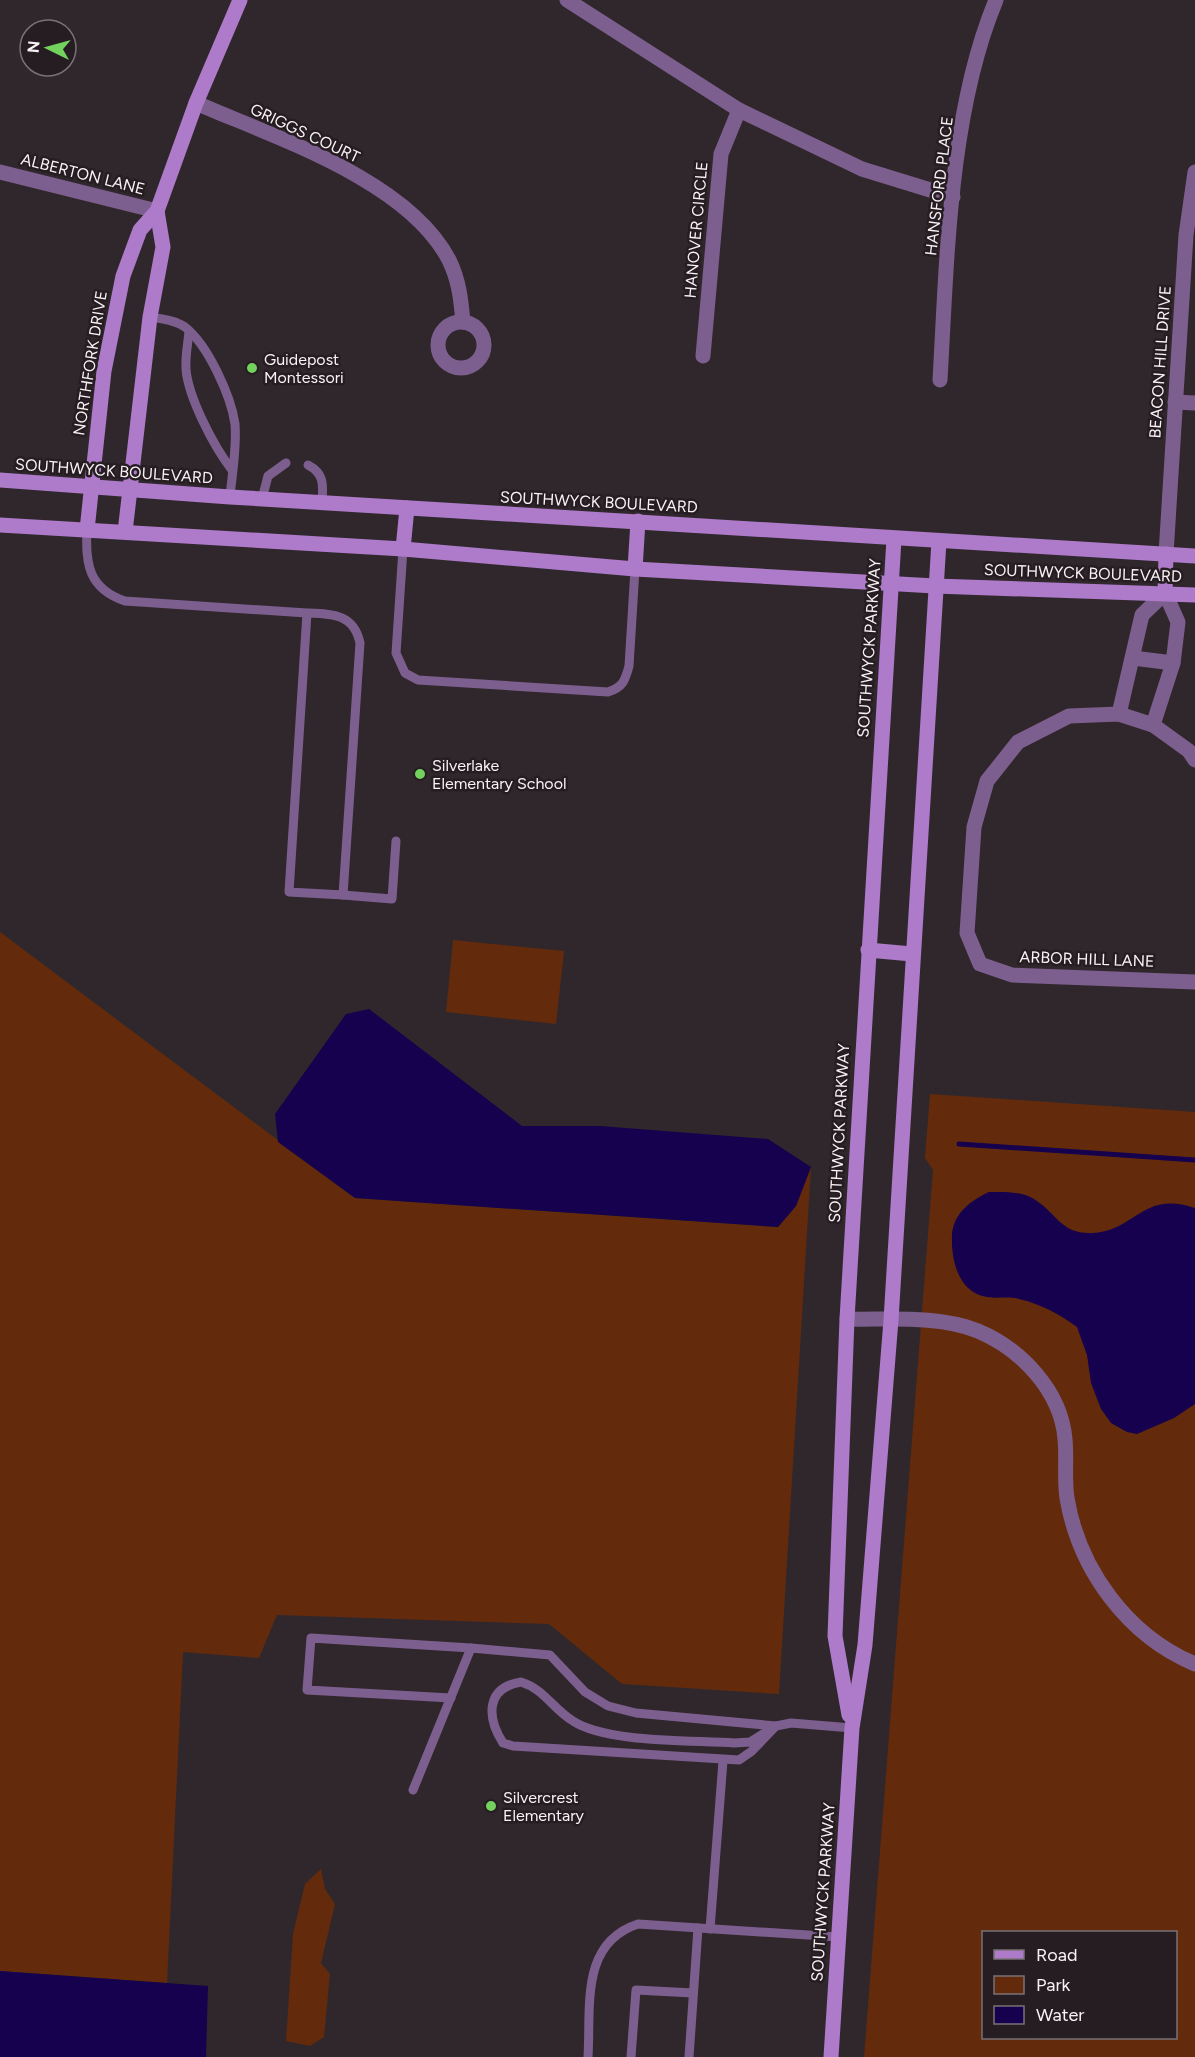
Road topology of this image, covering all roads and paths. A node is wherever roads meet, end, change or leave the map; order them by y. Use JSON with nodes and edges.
{"nodes":[{"id":1,"x":239,"y":0,"type":"edge"},
{"id":2,"x":567,"y":0,"type":"edge"},
{"id":3,"x":996,"y":0,"type":"edge"},
{"id":4,"x":196,"y":103,"type":"junction"},
{"id":5,"x":739,"y":110,"type":"junction"},
{"id":6,"x":0,"y":172,"type":"edge"},
{"id":7,"x":1195,"y":172,"type":"edge"},
{"id":8,"x":953,"y":197,"type":"junction"},
{"id":9,"x":157,"y":211,"type":"junction"},
{"id":10,"x":150,"y":317,"type":"junction"},
{"id":11,"x":463,"y":322,"type":"dead end"},
{"id":12,"x":189,"y":332,"type":"junction"},
{"id":13,"x":703,"y":356,"type":"dead end"},
{"id":14,"x":940,"y":380,"type":"dead end"},
{"id":15,"x":1175,"y":402,"type":"junction"},
{"id":16,"x":1195,"y":403,"type":"edge"},
{"id":17,"x":286,"y":463,"type":"dead end"},
{"id":18,"x":308,"y":465,"type":"dead end"},
{"id":19,"x":232,"y":470,"type":"junction"},
{"id":20,"x":0,"y":480,"type":"edge"},
{"id":21,"x":90,"y":486,"type":"junction"},
{"id":22,"x":129,"y":489,"type":"junction"},
{"id":23,"x":230,"y":497,"type":"junction"},
{"id":24,"x":261,"y":499,"type":"junction"},
{"id":25,"x":322,"y":503,"type":"junction"},
{"id":26,"x":407,"y":508,"type":"junction"},
{"id":27,"x":638,"y":522,"type":"junction"},
{"id":28,"x":0,"y":525,"type":"edge"},
{"id":29,"x":87,"y":530,"type":"junction"},
{"id":30,"x":125,"y":532,"type":"junction"},
{"id":31,"x":894,"y":539,"type":"junction"},
{"id":32,"x":939,"y":541,"type":"junction"},
{"id":33,"x":403,"y":549,"type":"junction"},
{"id":34,"x":1167,"y":554,"type":"junction"},
{"id":35,"x":1195,"y":556,"type":"edge"},
{"id":36,"x":635,"y":569,"type":"junction"},
{"id":37,"x":891,"y":584,"type":"junction"},
{"id":38,"x":935,"y":586,"type":"junction"},
{"id":39,"x":1165,"y":593,"type":"junction"},
{"id":40,"x":1195,"y":595,"type":"edge"},
{"id":41,"x":308,"y":613,"type":"junction"},
{"id":42,"x":1133,"y":658,"type":"junction"},
{"id":43,"x":1173,"y":663,"type":"junction"},
{"id":44,"x":1119,"y":714,"type":"junction"},
{"id":45,"x":1153,"y":725,"type":"junction"},
{"id":46,"x":1195,"y":760,"type":"edge"},
{"id":47,"x":396,"y":841,"type":"dead end"},
{"id":48,"x":343,"y":895,"type":"junction"},
{"id":49,"x":868,"y":950,"type":"junction"},
{"id":50,"x":912,"y":954,"type":"junction"},
{"id":51,"x":1195,"y":982,"type":"edge"},
{"id":52,"x":847,"y":1319,"type":"junction"},
{"id":53,"x":891,"y":1320,"type":"junction"},
{"id":54,"x":471,"y":1648,"type":"junction"},
{"id":55,"x":1195,"y":1664,"type":"edge"},
{"id":56,"x":451,"y":1698,"type":"junction"},
{"id":57,"x":776,"y":1726,"type":"junction"},
{"id":58,"x":852,"y":1728,"type":"junction"},
{"id":59,"x":723,"y":1761,"type":"junction"},
{"id":60,"x":413,"y":1790,"type":"dead end"},
{"id":61,"x":698,"y":1928,"type":"junction"},
{"id":62,"x":710,"y":1929,"type":"junction"},
{"id":63,"x":839,"y":1937,"type":"junction"},
{"id":64,"x":693,"y":1993,"type":"junction"},
{"id":65,"x":588,"y":2057,"type":"edge"},
{"id":66,"x":631,"y":2057,"type":"edge"},
{"id":67,"x":689,"y":2057,"type":"edge"},
{"id":68,"x":831,"y":2057,"type":"edge"}],
"edges":[{"from":1,"to":4,"type":"street","name":"NORTHFORK DRIVE"},
{"from":2,"to":5,"type":"street"},
{"from":3,"to":8,"type":"street","name":"HANSFORD PLACE"},
{"from":4,"to":9,"type":"street","name":"NORTHFORK DRIVE"},
{"from":4,"to":11,"type":"street","name":"GRIGGS COURT"},
{"from":5,"to":8,"type":"street"},
{"from":5,"to":13,"type":"street","name":"HANOVER CIRCLE"},
{"from":6,"to":9,"type":"street","name":"ALBERTON LANE"},
{"from":7,"to":15,"type":"street","name":"BEACON HILL DRIVE"},
{"from":8,"to":14,"type":"street","name":"HANSFORD PLACE"},
{"from":9,"to":10,"type":"street","name":"NORTHFORK DRIVE"},
{"from":9,"to":21,"type":"street","name":"NORTHFORK DRIVE"},
{"from":10,"to":12,"type":"lane"},
{"from":10,"to":22,"type":"street","name":"NORTHFORK DRIVE"},
{"from":12,"to":19,"type":"lane"},
{"from":12,"to":19,"type":"lane"},
{"from":15,"to":16,"type":"street"},
{"from":15,"to":34,"type":"street","name":"BEACON HILL DRIVE"},
{"from":17,"to":24,"type":"lane"},
{"from":18,"to":25,"type":"lane"},
{"from":19,"to":23,"type":"lane"},
{"from":20,"to":21,"type":"street","name":"SOUTHWYCK BOULEVARD"},
{"from":21,"to":22,"type":"street","name":"SOUTHWYCK BOULEVARD"},
{"from":21,"to":29,"type":"street","name":"NORTHFORK DRIVE"},
{"from":22,"to":23,"type":"street","name":"SOUTHWYCK BOULEVARD"},
{"from":22,"to":30,"type":"street","name":"NORTHFORK DRIVE"},
{"from":23,"to":24,"type":"street","name":"SOUTHWYCK BOULEVARD"},
{"from":24,"to":25,"type":"street","name":"SOUTHWYCK BOULEVARD"},
{"from":25,"to":26,"type":"street","name":"SOUTHWYCK BOULEVARD"},
{"from":26,"to":27,"type":"street","name":"SOUTHWYCK BOULEVARD"},
{"from":26,"to":33,"type":"street"},
{"from":27,"to":31,"type":"street","name":"SOUTHWYCK BOULEVARD"},
{"from":27,"to":36,"type":"street"},
{"from":28,"to":29,"type":"street","name":"SOUTHWYCK BOULEVARD"},
{"from":29,"to":30,"type":"street","name":"SOUTHWYCK BOULEVARD"},
{"from":29,"to":41,"type":"lane"},
{"from":30,"to":33,"type":"street","name":"SOUTHWYCK BOULEVARD"},
{"from":31,"to":32,"type":"street","name":"SOUTHWYCK BOULEVARD"},
{"from":31,"to":37,"type":"street","name":"SOUTHWYCK PARKWAY"},
{"from":32,"to":34,"type":"street","name":"SOUTHWYCK BOULEVARD"},
{"from":32,"to":38,"type":"street","name":"SOUTHWYCK PARKWAY"},
{"from":33,"to":36,"type":"street","name":"SOUTHWYCK BOULEVARD"},
{"from":33,"to":36,"type":"lane"},
{"from":34,"to":35,"type":"street","name":"SOUTHWYCK BOULEVARD"},
{"from":34,"to":39,"type":"street"},
{"from":36,"to":37,"type":"street","name":"SOUTHWYCK BOULEVARD"},
{"from":37,"to":38,"type":"street","name":"SOUTHWYCK BOULEVARD"},
{"from":37,"to":49,"type":"street","name":"SOUTHWYCK PARKWAY"},
{"from":38,"to":39,"type":"street","name":"SOUTHWYCK BOULEVARD"},
{"from":38,"to":50,"type":"street","name":"SOUTHWYCK PARKWAY"},
{"from":39,"to":40,"type":"street","name":"SOUTHWYCK BOULEVARD"},
{"from":39,"to":42,"type":"street"},
{"from":39,"to":43,"type":"street"},
{"from":41,"to":48,"type":"lane"},
{"from":41,"to":48,"type":"lane"},
{"from":42,"to":43,"type":"street"},
{"from":42,"to":44,"type":"street"},
{"from":43,"to":45,"type":"street"},
{"from":44,"to":45,"type":"street"},
{"from":44,"to":51,"type":"street","name":"ARBOR HILL LANE"},
{"from":45,"to":46,"type":"street"},
{"from":47,"to":48,"type":"lane"},
{"from":49,"to":50,"type":"street"},
{"from":49,"to":52,"type":"street","name":"SOUTHWYCK PARKWAY"},
{"from":50,"to":53,"type":"street","name":"SOUTHWYCK PARKWAY"},
{"from":52,"to":53,"type":"street"},
{"from":52,"to":58,"type":"street","name":"SOUTHWYCK PARKWAY"},
{"from":53,"to":55,"type":"street"},
{"from":53,"to":58,"type":"street","name":"SOUTHWYCK PARKWAY"},
{"from":54,"to":56,"type":"lane"},
{"from":54,"to":56,"type":"lane"},
{"from":54,"to":57,"type":"lane"},
{"from":56,"to":60,"type":"lane"},
{"from":57,"to":58,"type":"lane"},
{"from":57,"to":59,"type":"lane"},
{"from":57,"to":59,"type":"lane"},
{"from":58,"to":63,"type":"street","name":"SOUTHWYCK PARKWAY"},
{"from":59,"to":62,"type":"lane"},
{"from":61,"to":62,"type":"lane"},
{"from":61,"to":64,"type":"lane"},
{"from":61,"to":65,"type":"lane"},
{"from":62,"to":63,"type":"lane"},
{"from":63,"to":68,"type":"street","name":"SOUTHWYCK PARKWAY"},
{"from":64,"to":66,"type":"lane"},
{"from":64,"to":67,"type":"lane"}]}
